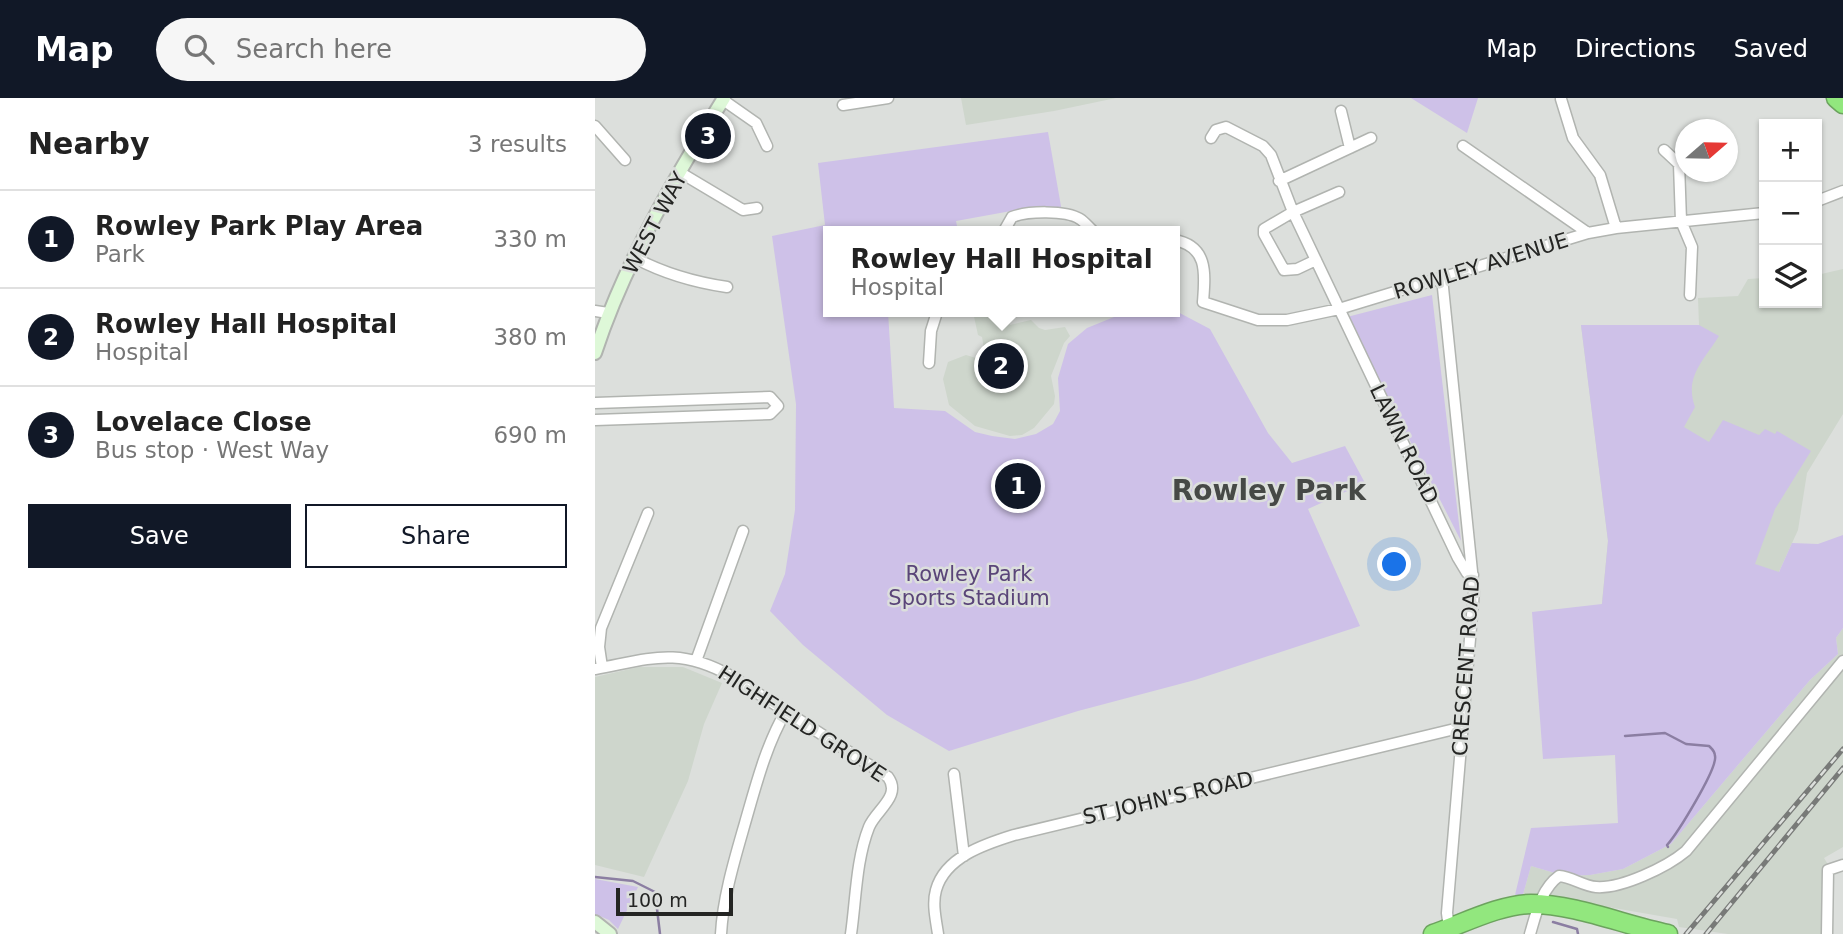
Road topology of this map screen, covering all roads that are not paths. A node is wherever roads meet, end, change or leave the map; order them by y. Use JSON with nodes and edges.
{"nodes":[{"id":1,"x":888,"y":98,"type":"edge"},
{"id":2,"x":1836,"y":98,"type":"edge"},
{"id":3,"x":724,"y":99,"type":"edge"},
{"id":4,"x":1560,"y":99,"type":"edge"},
{"id":5,"x":1843,"y":104,"type":"edge"},
{"id":6,"x":843,"y":105,"type":"dead end"},
{"id":7,"x":1341,"y":111,"type":"dead end"},
{"id":8,"x":595,"y":126,"type":"edge"},
{"id":9,"x":1211,"y":138,"type":"dead end"},
{"id":10,"x":1371,"y":138,"type":"dead end"},
{"id":11,"x":767,"y":146,"type":"dead end"},
{"id":12,"x":1463,"y":146,"type":"dead end"},
{"id":13,"x":1350,"y":148,"type":"junction"},
{"id":14,"x":1664,"y":150,"type":"dead end"},
{"id":15,"x":625,"y":160,"type":"dead end"},
{"id":16,"x":681,"y":173,"type":"junction"},
{"id":17,"x":1279,"y":181,"type":"junction"},
{"id":18,"x":1843,"y":191,"type":"edge"},
{"id":19,"x":1339,"y":192,"type":"dead end"},
{"id":20,"x":1822,"y":199,"type":"edge"},
{"id":21,"x":757,"y":208,"type":"dead end"},
{"id":22,"x":1293,"y":212,"type":"junction"},
{"id":23,"x":1759,"y":213,"type":"edge"},
{"id":24,"x":1681,"y":221,"type":"junction"},
{"id":25,"x":1007,"y":226,"type":"edge"},
{"id":26,"x":1088,"y":226,"type":"edge"},
{"id":27,"x":1616,"y":228,"type":"junction"},
{"id":28,"x":1588,"y":233,"type":"junction"},
{"id":29,"x":1180,"y":242,"type":"edge"},
{"id":30,"x":635,"y":258,"type":"junction"},
{"id":31,"x":1316,"y":260,"type":"junction"},
{"id":32,"x":1442,"y":278,"type":"junction"},
{"id":33,"x":727,"y":288,"type":"dead end"},
{"id":34,"x":1690,"y":295,"type":"dead end"},
{"id":35,"x":1339,"y":309,"type":"junction"},
{"id":36,"x":602,"y":312,"type":"edge"},
{"id":37,"x":935,"y":317,"type":"edge"},
{"id":38,"x":595,"y":353,"type":"edge"},
{"id":39,"x":929,"y":363,"type":"dead end"},
{"id":40,"x":595,"y":403,"type":"edge"},
{"id":41,"x":595,"y":420,"type":"edge"},
{"id":42,"x":648,"y":513,"type":"dead end"},
{"id":43,"x":743,"y":531,"type":"dead end"},
{"id":44,"x":1473,"y":575,"type":"junction"},
{"id":45,"x":696,"y":661,"type":"junction"},
{"id":46,"x":1843,"y":661,"type":"edge"},
{"id":47,"x":599,"y":668,"type":"edge"},
{"id":48,"x":786,"y":711,"type":"junction"},
{"id":49,"x":1463,"y":727,"type":"junction"},
{"id":50,"x":954,"y":774,"type":"dead end"},
{"id":51,"x":964,"y":856,"type":"junction"},
{"id":52,"x":1843,"y":865,"type":"edge"},
{"id":53,"x":1552,"y":884,"type":"junction"},
{"id":54,"x":1538,"y":905,"type":"junction"},
{"id":55,"x":1576,"y":911,"type":"junction"},
{"id":56,"x":595,"y":922,"type":"edge"},
{"id":57,"x":1441,"y":931,"type":"edge"},
{"id":58,"x":610,"y":934,"type":"edge"},
{"id":59,"x":721,"y":934,"type":"edge"},
{"id":60,"x":851,"y":934,"type":"edge"},
{"id":61,"x":938,"y":934,"type":"edge"},
{"id":62,"x":1530,"y":934,"type":"edge"},
{"id":63,"x":1668,"y":934,"type":"edge"},
{"id":64,"x":1827,"y":934,"type":"edge"}],
"edges":[{"from":1,"to":6,"type":"street"},
{"from":2,"to":5,"type":"highway"},
{"from":3,"to":11,"type":"street"},
{"from":3,"to":16,"type":"street","name":"WEST WAY"},
{"from":4,"to":27,"type":"street"},
{"from":7,"to":13,"type":"street"},
{"from":8,"to":15,"type":"street"},
{"from":9,"to":17,"type":"street","name":"LAWN ROAD"},
{"from":10,"to":13,"type":"street"},
{"from":12,"to":28,"type":"street"},
{"from":13,"to":17,"type":"street"},
{"from":14,"to":24,"type":"street"},
{"from":16,"to":21,"type":"street"},
{"from":16,"to":30,"type":"street","name":"WEST WAY"},
{"from":17,"to":22,"type":"street","name":"LAWN ROAD"},
{"from":18,"to":20,"type":"street"},
{"from":19,"to":22,"type":"street"},
{"from":22,"to":31,"type":"street","name":"LAWN ROAD"},
{"from":22,"to":31,"type":"street"},
{"from":23,"to":24,"type":"street","name":"ROWLEY AVENUE"},
{"from":24,"to":27,"type":"street","name":"ROWLEY AVENUE"},
{"from":24,"to":34,"type":"street"},
{"from":25,"to":26,"type":"street"},
{"from":27,"to":28,"type":"street","name":"ROWLEY AVENUE"},
{"from":28,"to":32,"type":"street","name":"ROWLEY AVENUE"},
{"from":29,"to":35,"type":"street","name":"ROWLEY AVENUE"},
{"from":30,"to":33,"type":"street"},
{"from":30,"to":36,"type":"street","name":"WEST WAY"},
{"from":31,"to":35,"type":"street","name":"LAWN ROAD"},
{"from":32,"to":35,"type":"street","name":"ROWLEY AVENUE"},
{"from":32,"to":44,"type":"street","name":"CRESCENT ROAD"},
{"from":35,"to":44,"type":"street","name":"LAWN ROAD"},
{"from":36,"to":38,"type":"street","name":"WEST WAY"},
{"from":37,"to":39,"type":"street"},
{"from":40,"to":41,"type":"street"},
{"from":42,"to":47,"type":"street"},
{"from":43,"to":45,"type":"street"},
{"from":44,"to":49,"type":"street","name":"CRESCENT ROAD"},
{"from":45,"to":47,"type":"street","name":"HIGHFIELD GROVE"},
{"from":45,"to":48,"type":"street","name":"HIGHFIELD GROVE"},
{"from":46,"to":53,"type":"street"},
{"from":48,"to":59,"type":"street"},
{"from":48,"to":60,"type":"street","name":"HIGHFIELD GROVE"},
{"from":49,"to":51,"type":"street","name":"ST JOHN'S ROAD"},
{"from":49,"to":57,"type":"street","name":"CRESCENT ROAD"},
{"from":50,"to":51,"type":"street"},
{"from":51,"to":61,"type":"street","name":"ST JOHN'S ROAD"},
{"from":52,"to":64,"type":"street"},
{"from":53,"to":54,"type":"street"},
{"from":53,"to":55,"type":"street"},
{"from":54,"to":55,"type":"highway"},
{"from":54,"to":57,"type":"highway"},
{"from":54,"to":62,"type":"street"},
{"from":55,"to":63,"type":"highway"},
{"from":56,"to":58,"type":"street"}]}
